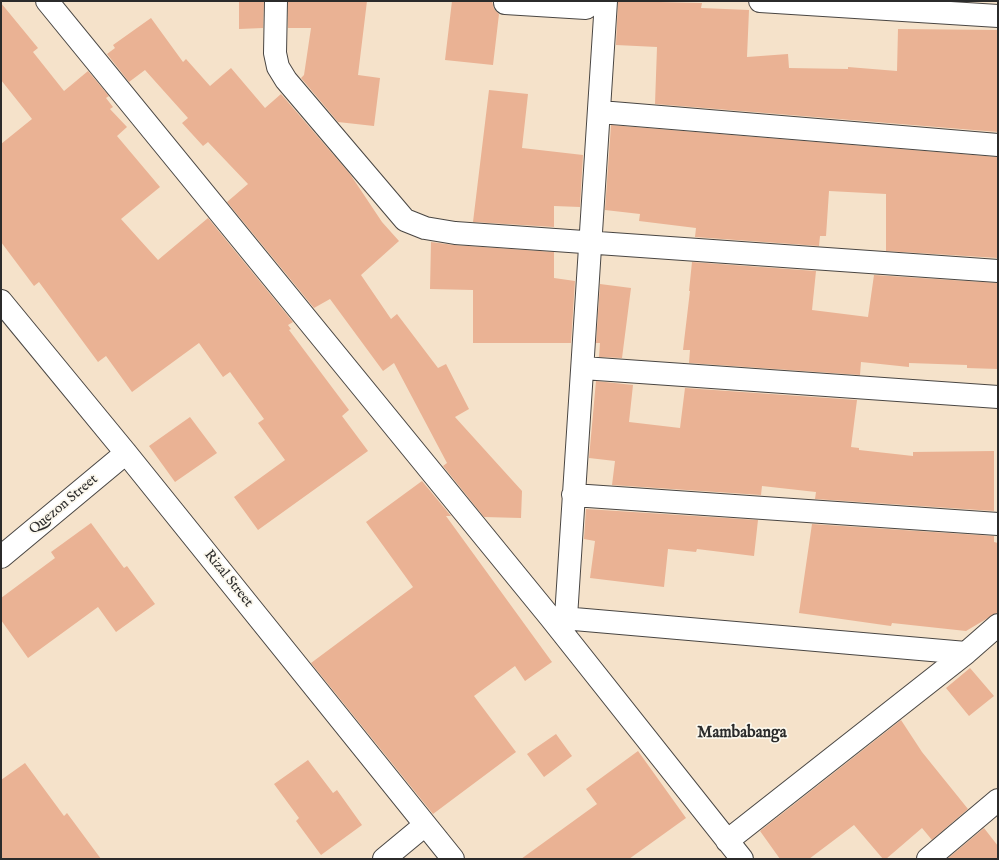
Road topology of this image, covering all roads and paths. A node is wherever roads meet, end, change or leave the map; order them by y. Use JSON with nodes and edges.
{"nodes":[{"id":1,"x":47,"y":1,"type":"edge"},
{"id":2,"x":276,"y":1,"type":"edge"},
{"id":3,"x":505,"y":1,"type":"edge"},
{"id":4,"x":594,"y":1,"type":"edge"},
{"id":5,"x":606,"y":1,"type":"edge"},
{"id":6,"x":760,"y":1,"type":"edge"},
{"id":7,"x":998,"y":16,"type":"edge"},
{"id":8,"x":600,"y":112,"type":"junction"},
{"id":9,"x":998,"y":145,"type":"edge"},
{"id":10,"x":590,"y":242,"type":"junction"},
{"id":11,"x":998,"y":271,"type":"edge"},
{"id":12,"x":1,"y":301,"type":"edge"},
{"id":13,"x":583,"y":368,"type":"junction"},
{"id":14,"x":998,"y":397,"type":"edge"},
{"id":15,"x":126,"y":453,"type":"junction"},
{"id":16,"x":573,"y":495,"type":"junction"},
{"id":17,"x":998,"y":524,"type":"edge"},
{"id":18,"x":1,"y":557,"type":"edge"},
{"id":19,"x":558,"y":617,"type":"junction"},
{"id":20,"x":998,"y":625,"type":"edge"},
{"id":21,"x":966,"y":653,"type":"junction"},
{"id":22,"x":998,"y":800,"type":"edge"},
{"id":23,"x":425,"y":825,"type":"junction"},
{"id":24,"x":727,"y":841,"type":"junction"},
{"id":25,"x":384,"y":859,"type":"edge"},
{"id":26,"x":453,"y":859,"type":"edge"},
{"id":27,"x":742,"y":859,"type":"edge"},
{"id":28,"x":928,"y":859,"type":"edge"}],
"edges":[{"from":1,"to":19,"type":"street"},
{"from":2,"to":10,"type":"street"},
{"from":3,"to":4,"type":"street"},
{"from":5,"to":8,"type":"street"},
{"from":6,"to":7,"type":"street"},
{"from":8,"to":9,"type":"street"},
{"from":8,"to":10,"type":"street"},
{"from":10,"to":11,"type":"street"},
{"from":10,"to":13,"type":"street"},
{"from":12,"to":15,"type":"street","name":"Rizal Street"},
{"from":13,"to":14,"type":"street"},
{"from":13,"to":16,"type":"street"},
{"from":15,"to":18,"type":"street","name":"Quezon Street"},
{"from":15,"to":23,"type":"street","name":"Rizal Street"},
{"from":16,"to":17,"type":"street"},
{"from":16,"to":19,"type":"street"},
{"from":19,"to":21,"type":"street"},
{"from":19,"to":24,"type":"street"},
{"from":20,"to":21,"type":"street"},
{"from":21,"to":24,"type":"street"},
{"from":22,"to":28,"type":"street"},
{"from":23,"to":25,"type":"street"},
{"from":23,"to":26,"type":"street","name":"Rizal Street"},
{"from":24,"to":27,"type":"street"}]}
